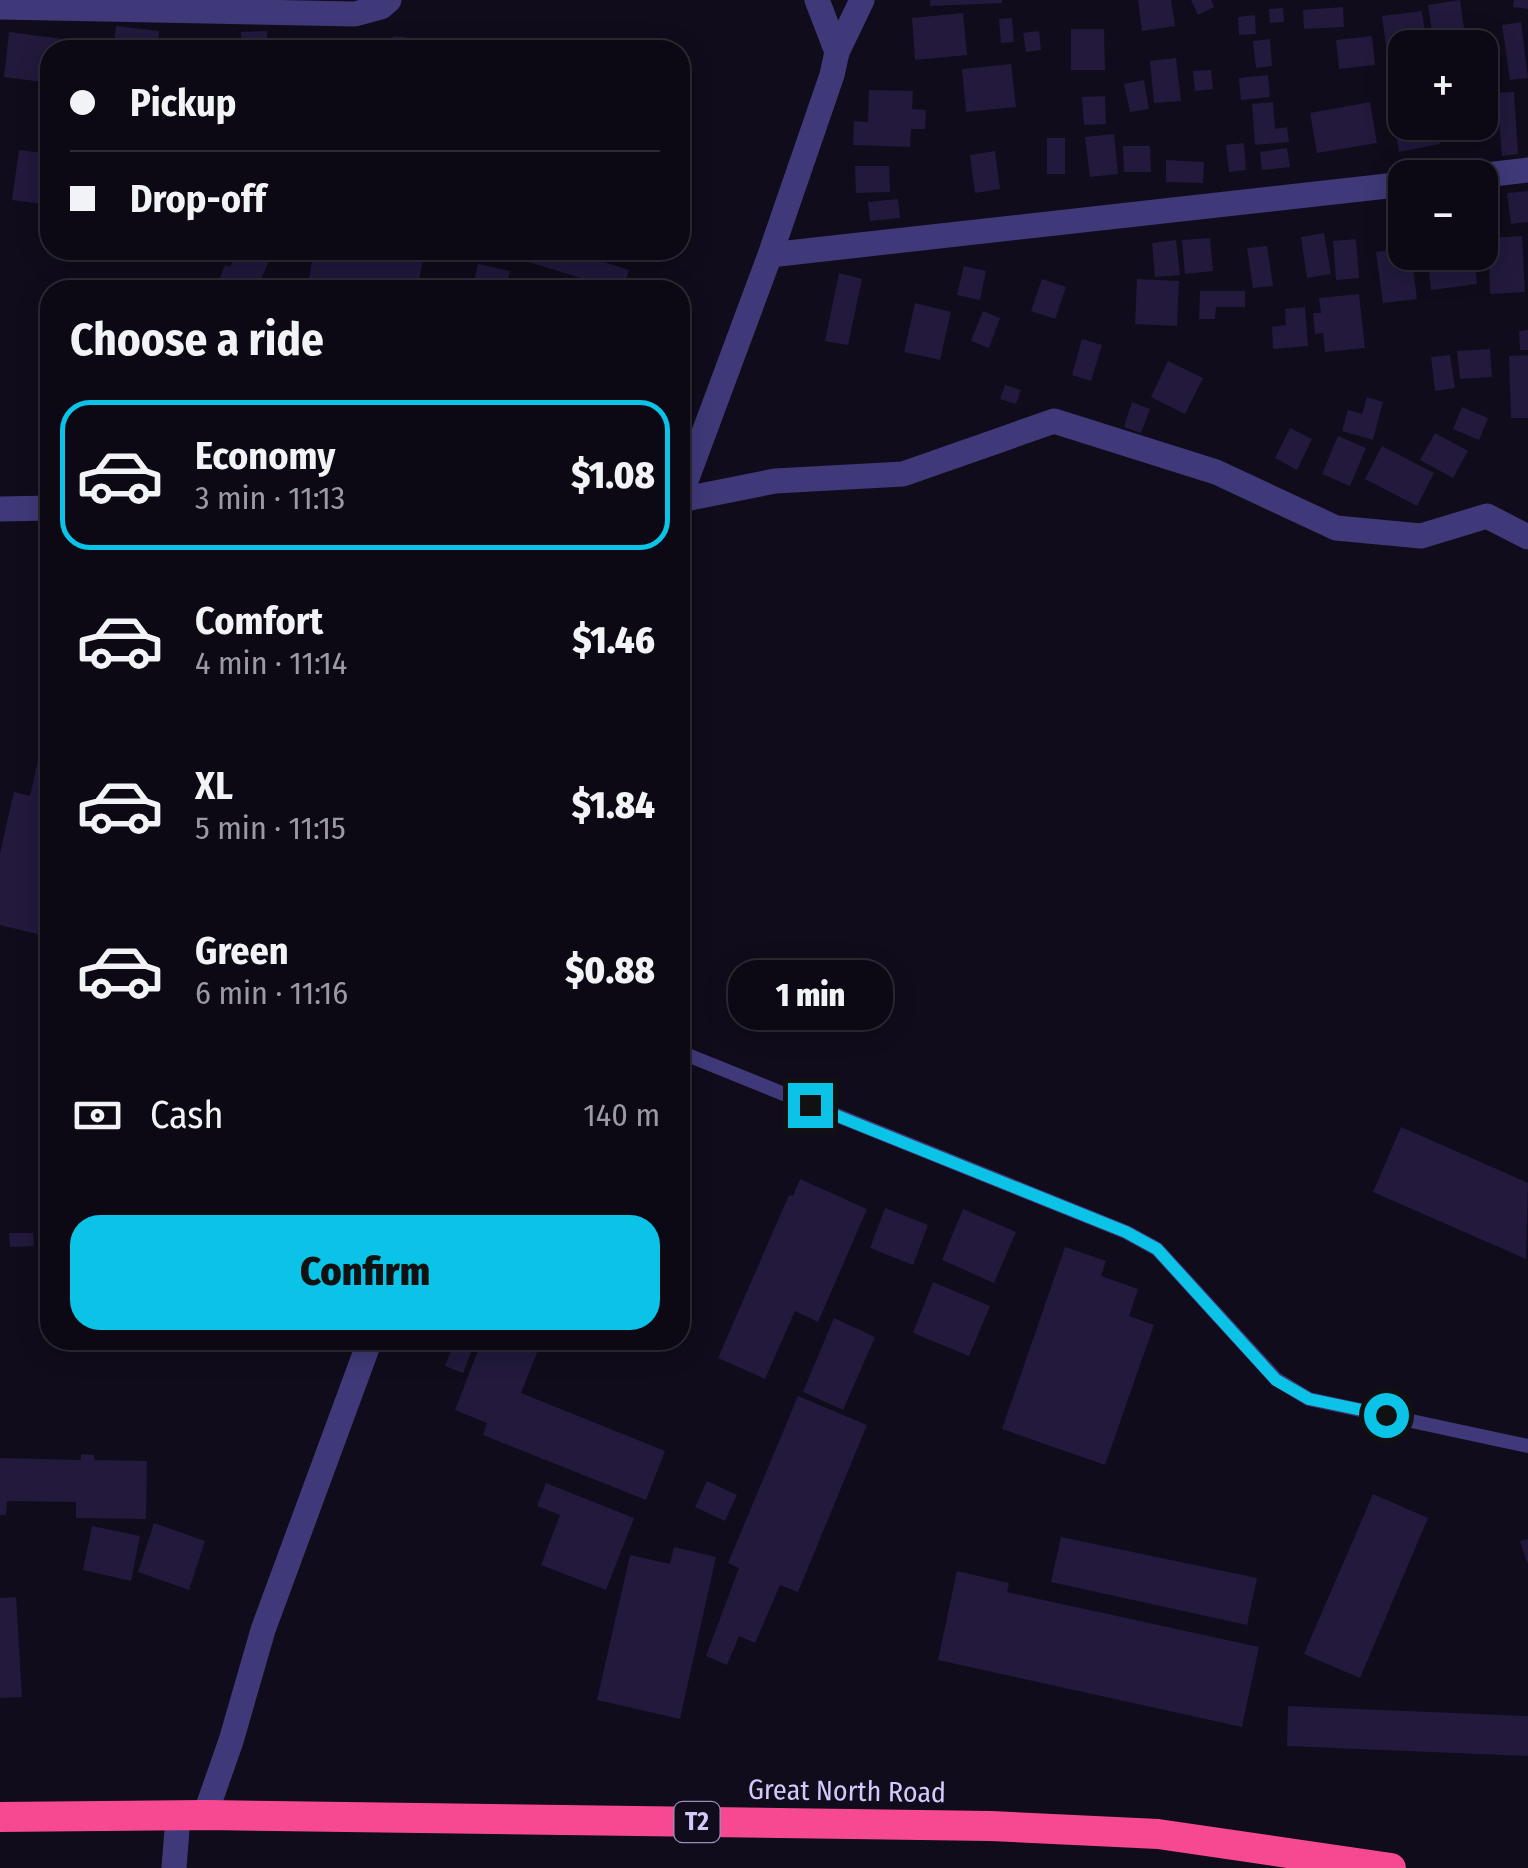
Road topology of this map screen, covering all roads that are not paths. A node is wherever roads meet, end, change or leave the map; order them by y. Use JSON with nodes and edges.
{"nodes":[{"id":1,"x":389,"y":0,"type":"edge"},
{"id":2,"x":817,"y":0,"type":"edge"},
{"id":3,"x":862,"y":0,"type":"edge"},
{"id":4,"x":0,"y":7,"type":"edge"},
{"id":5,"x":837,"y":52,"type":"junction"},
{"id":6,"x":1528,"y":170,"type":"edge"},
{"id":7,"x":1498,"y":174,"type":"edge"},
{"id":8,"x":1388,"y":186,"type":"edge"},
{"id":9,"x":770,"y":255,"type":"junction"},
{"id":10,"x":690,"y":472,"type":"edge"},
{"id":11,"x":690,"y":497,"type":"edge"},
{"id":12,"x":0,"y":508,"type":"edge"},
{"id":13,"x":40,"y":508,"type":"edge"},
{"id":14,"x":1528,"y":537,"type":"edge"},
{"id":15,"x":690,"y":1056,"type":"edge"},
{"id":16,"x":366,"y":1350,"type":"edge"},
{"id":17,"x":1528,"y":1446,"type":"edge"},
{"id":18,"x":192,"y":1816,"type":"junction"},
{"id":19,"x":0,"y":1817,"type":"edge"},
{"id":20,"x":174,"y":1868,"type":"edge"},
{"id":21,"x":1391,"y":1868,"type":"edge"}],
"edges":[{"from":1,"to":4,"type":"street"},
{"from":2,"to":5,"type":"street"},
{"from":3,"to":5,"type":"street"},
{"from":5,"to":9,"type":"street"},
{"from":6,"to":7,"type":"street"},
{"from":8,"to":9,"type":"street"},
{"from":9,"to":10,"type":"street"},
{"from":11,"to":14,"type":"street"},
{"from":12,"to":13,"type":"street"},
{"from":15,"to":17,"type":"lane"},
{"from":16,"to":18,"type":"street"},
{"from":18,"to":19,"type":"highway","name":"Great North Road","number":"T2"},
{"from":18,"to":20,"type":"street"},
{"from":18,"to":21,"type":"highway","name":"Great North Road","number":"T2"}]}
